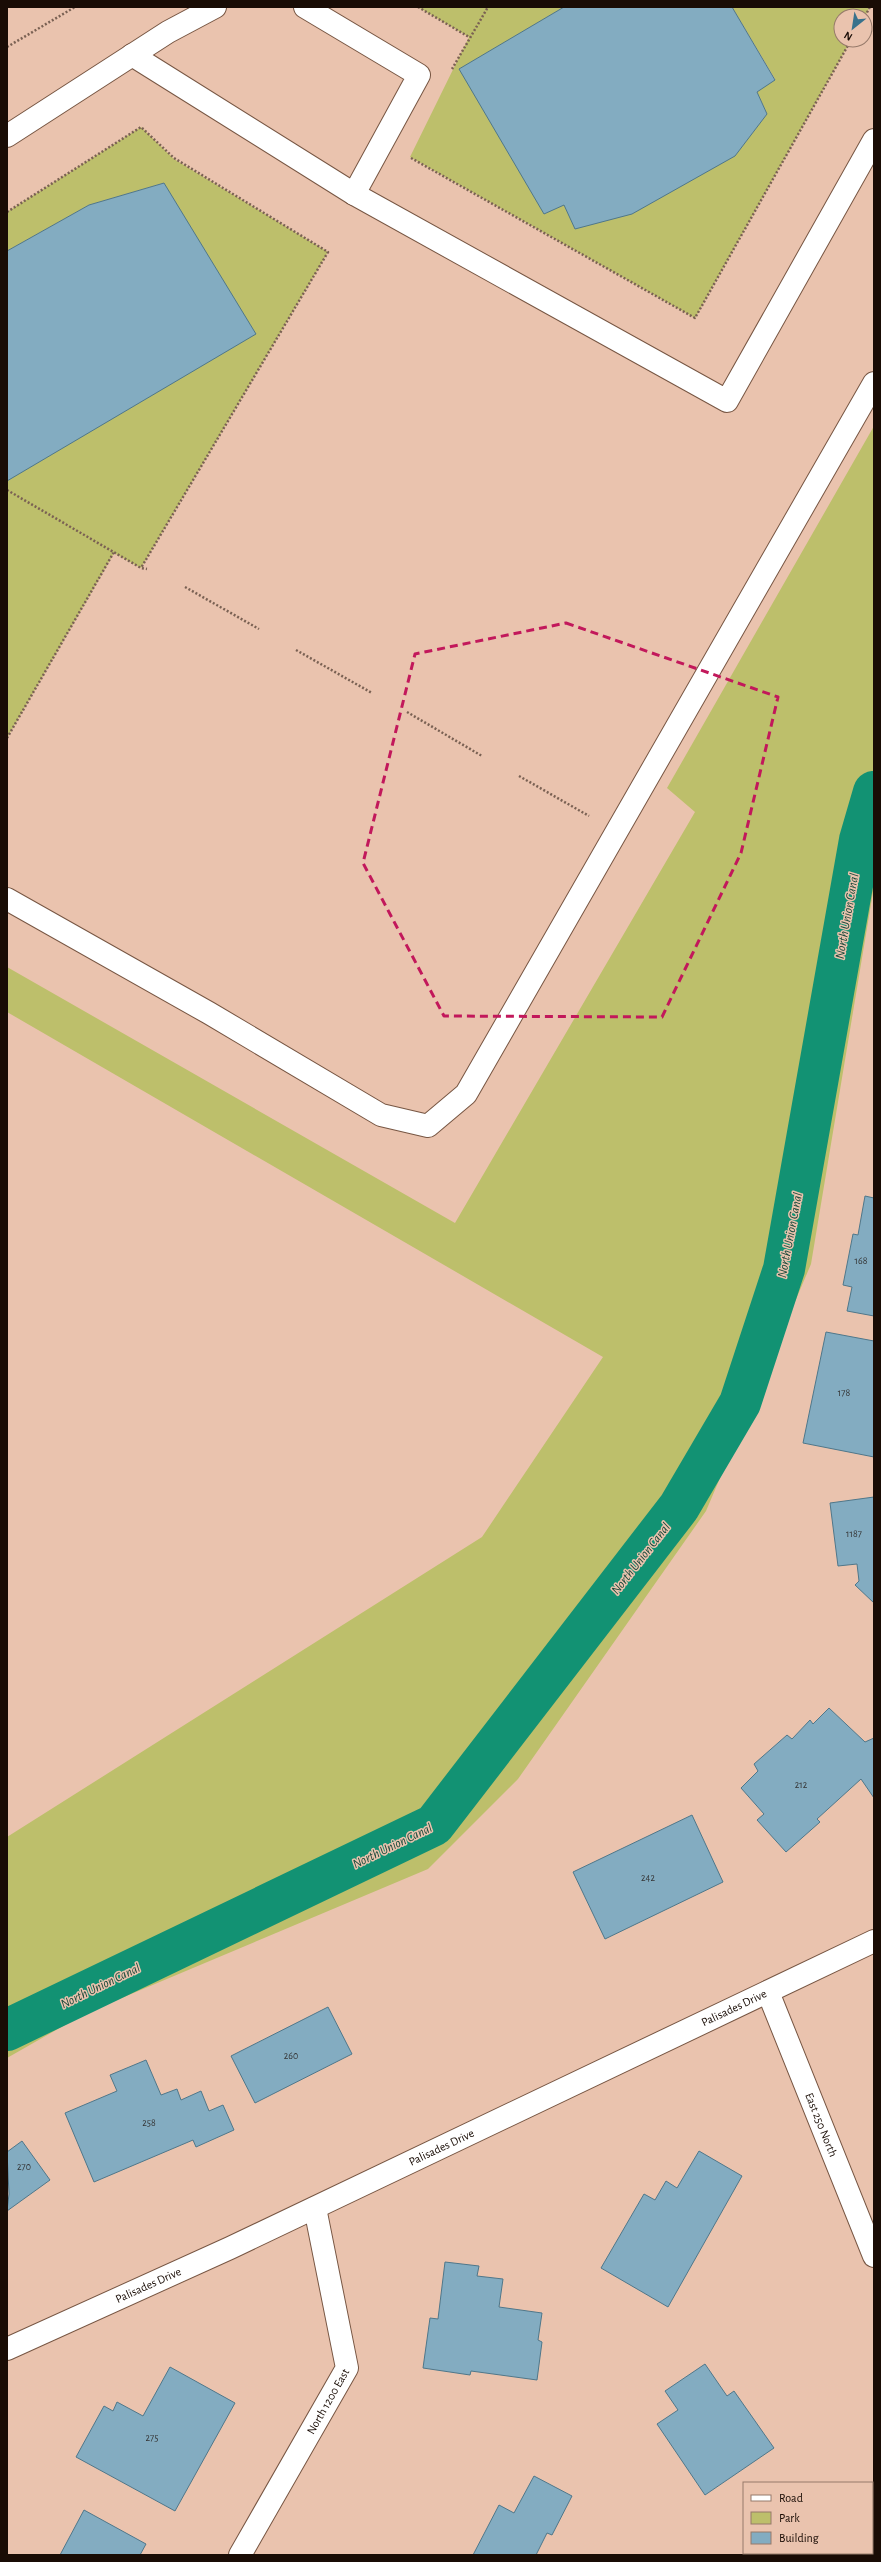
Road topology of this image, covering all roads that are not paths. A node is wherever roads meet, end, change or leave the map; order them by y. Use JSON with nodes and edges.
{"nodes":[{"id":1,"x":216,"y":7,"type":"edge"},
{"id":2,"x":305,"y":7,"type":"edge"},
{"id":3,"x":132,"y":55,"type":"junction"},
{"id":4,"x":7,"y":136,"type":"edge"},
{"id":5,"x":874,"y":140,"type":"edge"},
{"id":6,"x":354,"y":194,"type":"junction"},
{"id":7,"x":874,"y":383,"type":"edge"},
{"id":8,"x":7,"y":898,"type":"edge"},
{"id":9,"x":874,"y":1941,"type":"edge"},
{"id":10,"x":768,"y":1992,"type":"junction"},
{"id":11,"x":314,"y":2208,"type":"junction"},
{"id":12,"x":874,"y":2256,"type":"edge"},
{"id":13,"x":7,"y":2349,"type":"edge"},
{"id":14,"x":240,"y":2555,"type":"edge"}],
"edges":[{"from":1,"to":3,"type":"street"},
{"from":2,"to":6,"type":"street"},
{"from":3,"to":4,"type":"street"},
{"from":3,"to":6,"type":"street"},
{"from":5,"to":6,"type":"street"},
{"from":7,"to":8,"type":"street"},
{"from":9,"to":10,"type":"street","name":"Palisades Drive"},
{"from":10,"to":11,"type":"street","name":"Palisades Drive"},
{"from":10,"to":12,"type":"street","name":"East 250 North"},
{"from":11,"to":13,"type":"street","name":"Palisades Drive"},
{"from":11,"to":14,"type":"street","name":"North 1200 East"}]}
